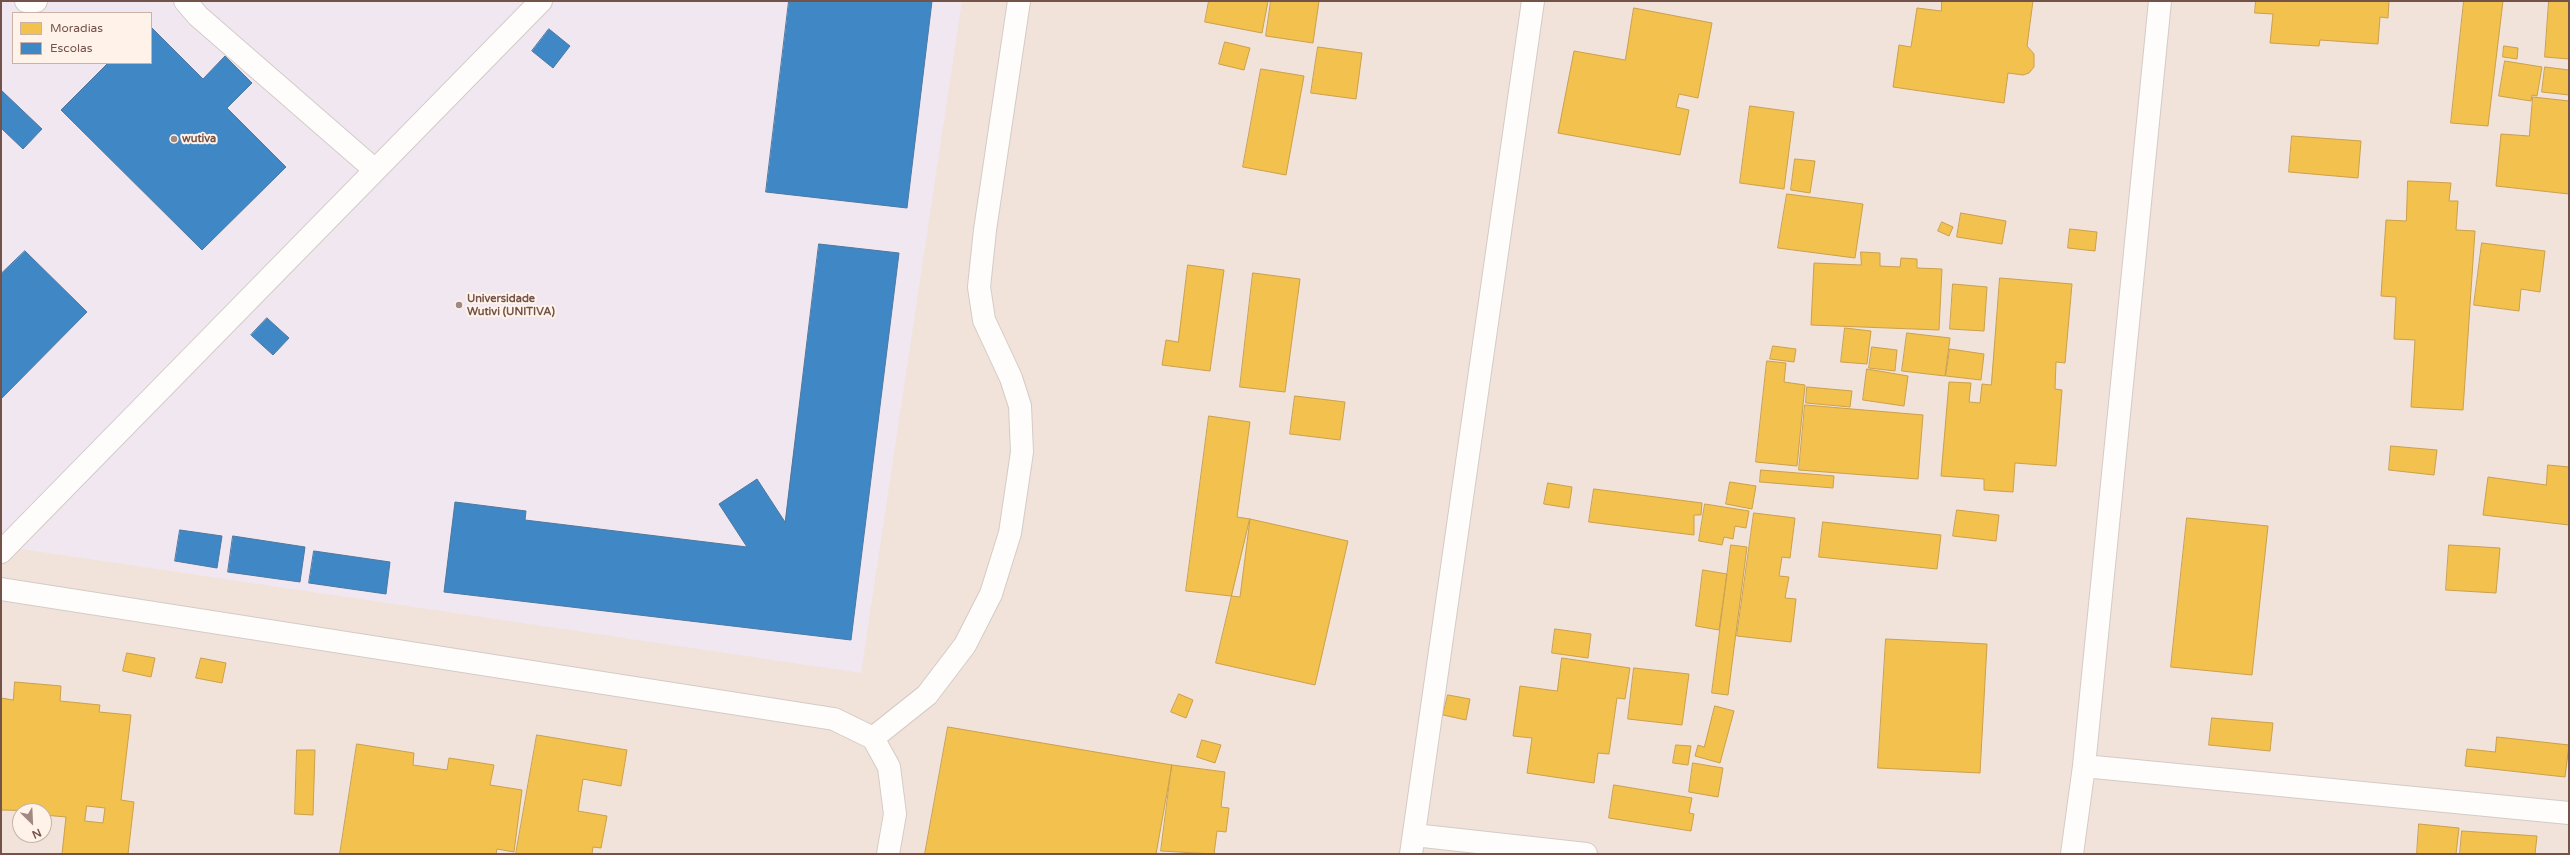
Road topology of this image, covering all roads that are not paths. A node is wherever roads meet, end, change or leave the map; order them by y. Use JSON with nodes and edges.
{"nodes":[{"id":1,"x":26,"y":1,"type":"edge"},
{"id":2,"x":36,"y":1,"type":"edge"},
{"id":3,"x":185,"y":1,"type":"edge"},
{"id":4,"x":541,"y":1,"type":"edge"},
{"id":5,"x":1019,"y":1,"type":"edge"},
{"id":6,"x":1533,"y":1,"type":"edge"},
{"id":7,"x":2160,"y":1,"type":"edge"},
{"id":8,"x":375,"y":170,"type":"junction"},
{"id":9,"x":1,"y":552,"type":"edge"},
{"id":10,"x":1,"y":589,"type":"edge"},
{"id":11,"x":873,"y":738,"type":"junction"},
{"id":12,"x":2084,"y":766,"type":"junction"},
{"id":13,"x":2569,"y":813,"type":"edge"},
{"id":14,"x":1413,"y":844,"type":"edge"},
{"id":15,"x":888,"y":854,"type":"edge"},
{"id":16,"x":1586,"y":854,"type":"edge"},
{"id":17,"x":2072,"y":854,"type":"edge"}],
"edges":[{"from":1,"to":2,"type":"street"},
{"from":3,"to":8,"type":"street"},
{"from":4,"to":8,"type":"street"},
{"from":5,"to":11,"type":"street"},
{"from":6,"to":14,"type":"street"},
{"from":7,"to":12,"type":"street"},
{"from":8,"to":9,"type":"street"},
{"from":10,"to":11,"type":"street"},
{"from":11,"to":15,"type":"street"},
{"from":12,"to":13,"type":"street"},
{"from":12,"to":17,"type":"street"},
{"from":14,"to":16,"type":"street"}]}
